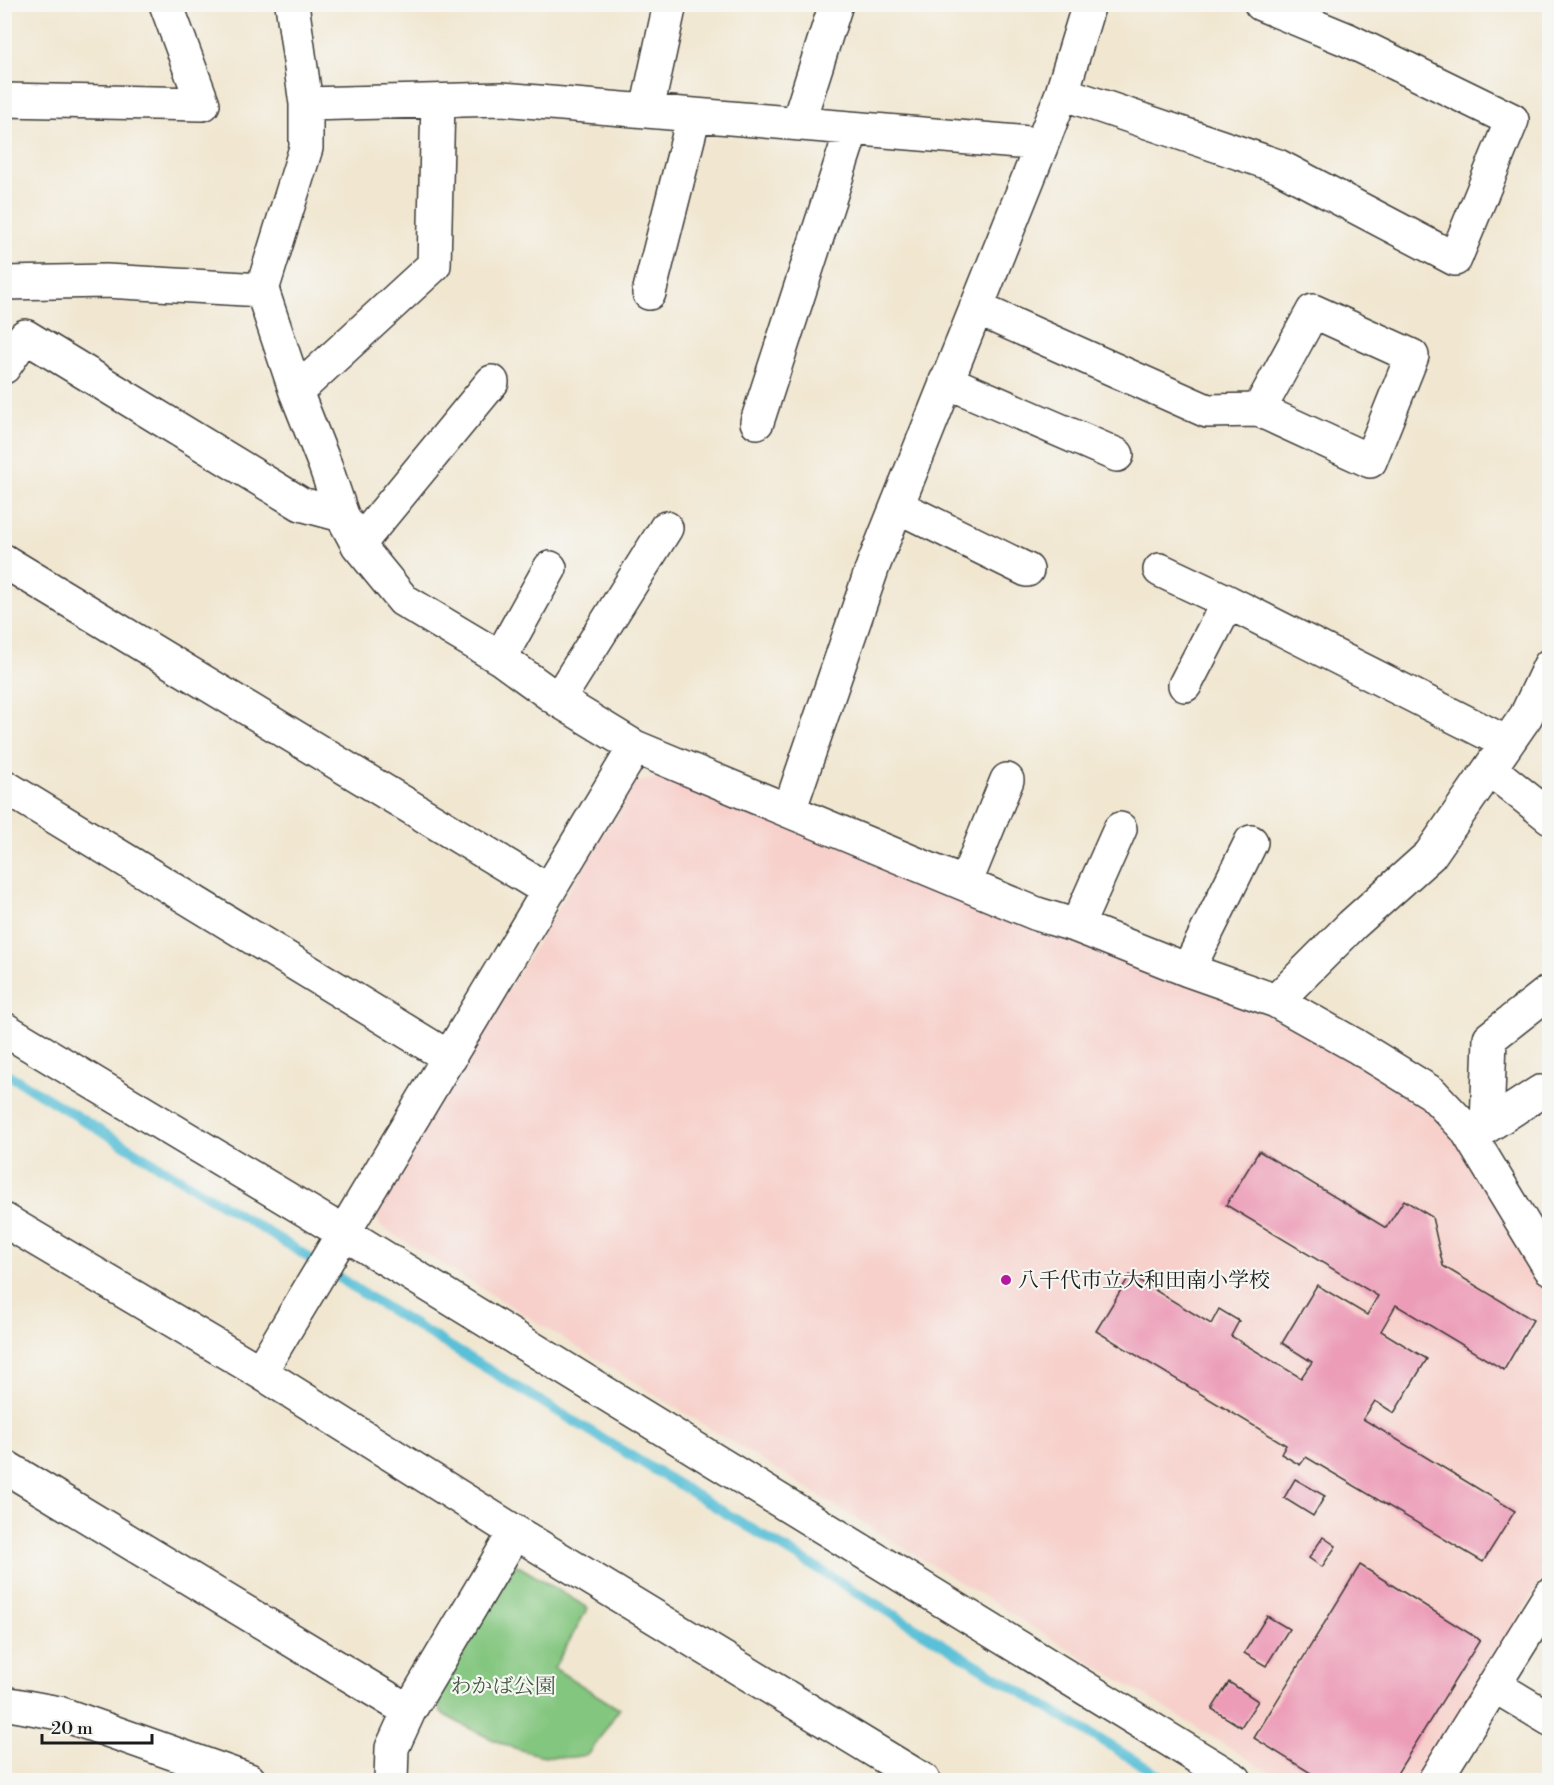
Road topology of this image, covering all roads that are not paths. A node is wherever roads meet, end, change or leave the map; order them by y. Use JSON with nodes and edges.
{"nodes":[{"id":1,"x":166,"y":4,"type":"edge"},
{"id":2,"x":292,"y":4,"type":"edge"},
{"id":3,"x":670,"y":4,"type":"edge"},
{"id":4,"x":836,"y":4,"type":"edge"},
{"id":5,"x":1089,"y":4,"type":"edge"},
{"id":6,"x":1261,"y":4,"type":"edge"},
{"id":7,"x":1062,"y":93,"type":"junction"},
{"id":8,"x":4,"y":100,"type":"edge"},
{"id":9,"x":438,"y":101,"type":"junction"},
{"id":10,"x":306,"y":104,"type":"junction"},
{"id":11,"x":647,"y":111,"type":"junction"},
{"id":12,"x":694,"y":115,"type":"junction"},
{"id":13,"x":798,"y":123,"type":"junction"},
{"id":14,"x":852,"y":129,"type":"junction"},
{"id":15,"x":1042,"y":144,"type":"junction"},
{"id":16,"x":4,"y":283,"type":"edge"},
{"id":17,"x":262,"y":290,"type":"junction"},
{"id":18,"x":649,"y":293,"type":"dead end"},
{"id":19,"x":976,"y":308,"type":"junction"},
{"id":20,"x":4,"y":367,"type":"edge"},
{"id":21,"x":945,"y":381,"type":"junction"},
{"id":22,"x":492,"y":382,"type":"dead end"},
{"id":23,"x":296,"y":392,"type":"junction"},
{"id":24,"x":1259,"y":410,"type":"junction"},
{"id":25,"x":758,"y":422,"type":"dead end"},
{"id":26,"x":1117,"y":455,"type":"dead end"},
{"id":27,"x":897,"y":506,"type":"junction"},
{"id":28,"x":342,"y":515,"type":"junction"},
{"id":29,"x":666,"y":528,"type":"dead end"},
{"id":30,"x":358,"y":545,"type":"junction"},
{"id":31,"x":4,"y":561,"type":"edge"},
{"id":32,"x":550,"y":568,"type":"dead end"},
{"id":33,"x":1027,"y":570,"type":"dead end"},
{"id":34,"x":1161,"y":570,"type":"dead end"},
{"id":35,"x":1228,"y":602,"type":"junction"},
{"id":36,"x":500,"y":658,"type":"junction"},
{"id":37,"x":1550,"y":665,"type":"edge"},
{"id":38,"x":1185,"y":685,"type":"dead end"},
{"id":39,"x":558,"y":700,"type":"junction"},
{"id":40,"x":635,"y":747,"type":"junction"},
{"id":41,"x":1499,"y":756,"type":"junction"},
{"id":42,"x":1007,"y":780,"type":"dead end"},
{"id":43,"x":4,"y":786,"type":"edge"},
{"id":44,"x":789,"y":811,"type":"junction"},
{"id":45,"x":1550,"y":817,"type":"edge"},
{"id":46,"x":1120,"y":829,"type":"dead end"},
{"id":47,"x":1251,"y":842,"type":"dead end"},
{"id":48,"x":965,"y":884,"type":"junction"},
{"id":49,"x":549,"y":891,"type":"junction"},
{"id":50,"x":1077,"y":926,"type":"junction"},
{"id":51,"x":1188,"y":970,"type":"junction"},
{"id":52,"x":1550,"y":991,"type":"edge"},
{"id":53,"x":1276,"y":1001,"type":"junction"},
{"id":54,"x":4,"y":1029,"type":"edge"},
{"id":55,"x":450,"y":1058,"type":"junction"},
{"id":56,"x":1540,"y":1092,"type":"dead end"},
{"id":57,"x":1479,"y":1131,"type":"junction"},
{"id":58,"x":4,"y":1220,"type":"edge"},
{"id":59,"x":340,"y":1240,"type":"junction"},
{"id":60,"x":1549,"y":1268,"type":"edge"},
{"id":61,"x":260,"y":1372,"type":"junction"},
{"id":62,"x":4,"y":1466,"type":"edge"},
{"id":63,"x":515,"y":1532,"type":"junction"},
{"id":64,"x":1550,"y":1595,"type":"edge"},
{"id":65,"x":1495,"y":1686,"type":"junction"},
{"id":66,"x":4,"y":1702,"type":"edge"},
{"id":67,"x":409,"y":1711,"type":"junction"},
{"id":68,"x":1550,"y":1719,"type":"edge"},
{"id":69,"x":240,"y":1779,"type":"edge"},
{"id":70,"x":391,"y":1780,"type":"edge"},
{"id":71,"x":923,"y":1780,"type":"edge"},
{"id":72,"x":1235,"y":1780,"type":"edge"},
{"id":73,"x":1435,"y":1780,"type":"edge"}],
"edges":[{"from":1,"to":8,"type":"street"},
{"from":2,"to":10,"type":"street"},
{"from":3,"to":11,"type":"street"},
{"from":4,"to":13,"type":"street"},
{"from":5,"to":7,"type":"street"},
{"from":6,"to":7,"type":"street"},
{"from":7,"to":15,"type":"street"},
{"from":9,"to":10,"type":"street"},
{"from":9,"to":11,"type":"street"},
{"from":9,"to":23,"type":"street"},
{"from":10,"to":17,"type":"street"},
{"from":11,"to":12,"type":"street"},
{"from":12,"to":13,"type":"street"},
{"from":12,"to":18,"type":"street"},
{"from":13,"to":14,"type":"street"},
{"from":14,"to":15,"type":"street"},
{"from":14,"to":25,"type":"street"},
{"from":15,"to":19,"type":"street"},
{"from":16,"to":17,"type":"street"},
{"from":17,"to":23,"type":"street"},
{"from":19,"to":21,"type":"street"},
{"from":19,"to":24,"type":"street"},
{"from":20,"to":28,"type":"street"},
{"from":21,"to":26,"type":"street"},
{"from":21,"to":27,"type":"street"},
{"from":22,"to":30,"type":"street"},
{"from":23,"to":28,"type":"street"},
{"from":24,"to":24,"type":"street"},
{"from":27,"to":33,"type":"street"},
{"from":27,"to":44,"type":"street"},
{"from":28,"to":30,"type":"street"},
{"from":29,"to":39,"type":"street"},
{"from":30,"to":36,"type":"street"},
{"from":31,"to":49,"type":"street"},
{"from":32,"to":36,"type":"street"},
{"from":34,"to":35,"type":"street"},
{"from":35,"to":38,"type":"street"},
{"from":35,"to":41,"type":"street"},
{"from":36,"to":39,"type":"street"},
{"from":37,"to":41,"type":"street"},
{"from":39,"to":40,"type":"street"},
{"from":40,"to":44,"type":"street"},
{"from":40,"to":49,"type":"street"},
{"from":41,"to":45,"type":"street"},
{"from":41,"to":53,"type":"street"},
{"from":42,"to":48,"type":"street"},
{"from":43,"to":55,"type":"street"},
{"from":44,"to":48,"type":"street"},
{"from":46,"to":50,"type":"street"},
{"from":47,"to":51,"type":"street"},
{"from":48,"to":50,"type":"street"},
{"from":49,"to":55,"type":"street"},
{"from":50,"to":51,"type":"street"},
{"from":51,"to":53,"type":"street"},
{"from":52,"to":57,"type":"street"},
{"from":53,"to":57,"type":"street"},
{"from":54,"to":59,"type":"street"},
{"from":55,"to":59,"type":"street"},
{"from":56,"to":57,"type":"street"},
{"from":57,"to":60,"type":"street"},
{"from":58,"to":61,"type":"street"},
{"from":59,"to":61,"type":"street"},
{"from":59,"to":72,"type":"street"},
{"from":61,"to":63,"type":"street"},
{"from":62,"to":67,"type":"street"},
{"from":63,"to":67,"type":"street"},
{"from":63,"to":71,"type":"street"},
{"from":64,"to":65,"type":"street"},
{"from":65,"to":68,"type":"street"},
{"from":65,"to":73,"type":"street"},
{"from":66,"to":69,"type":"street"},
{"from":67,"to":70,"type":"street"}]}
